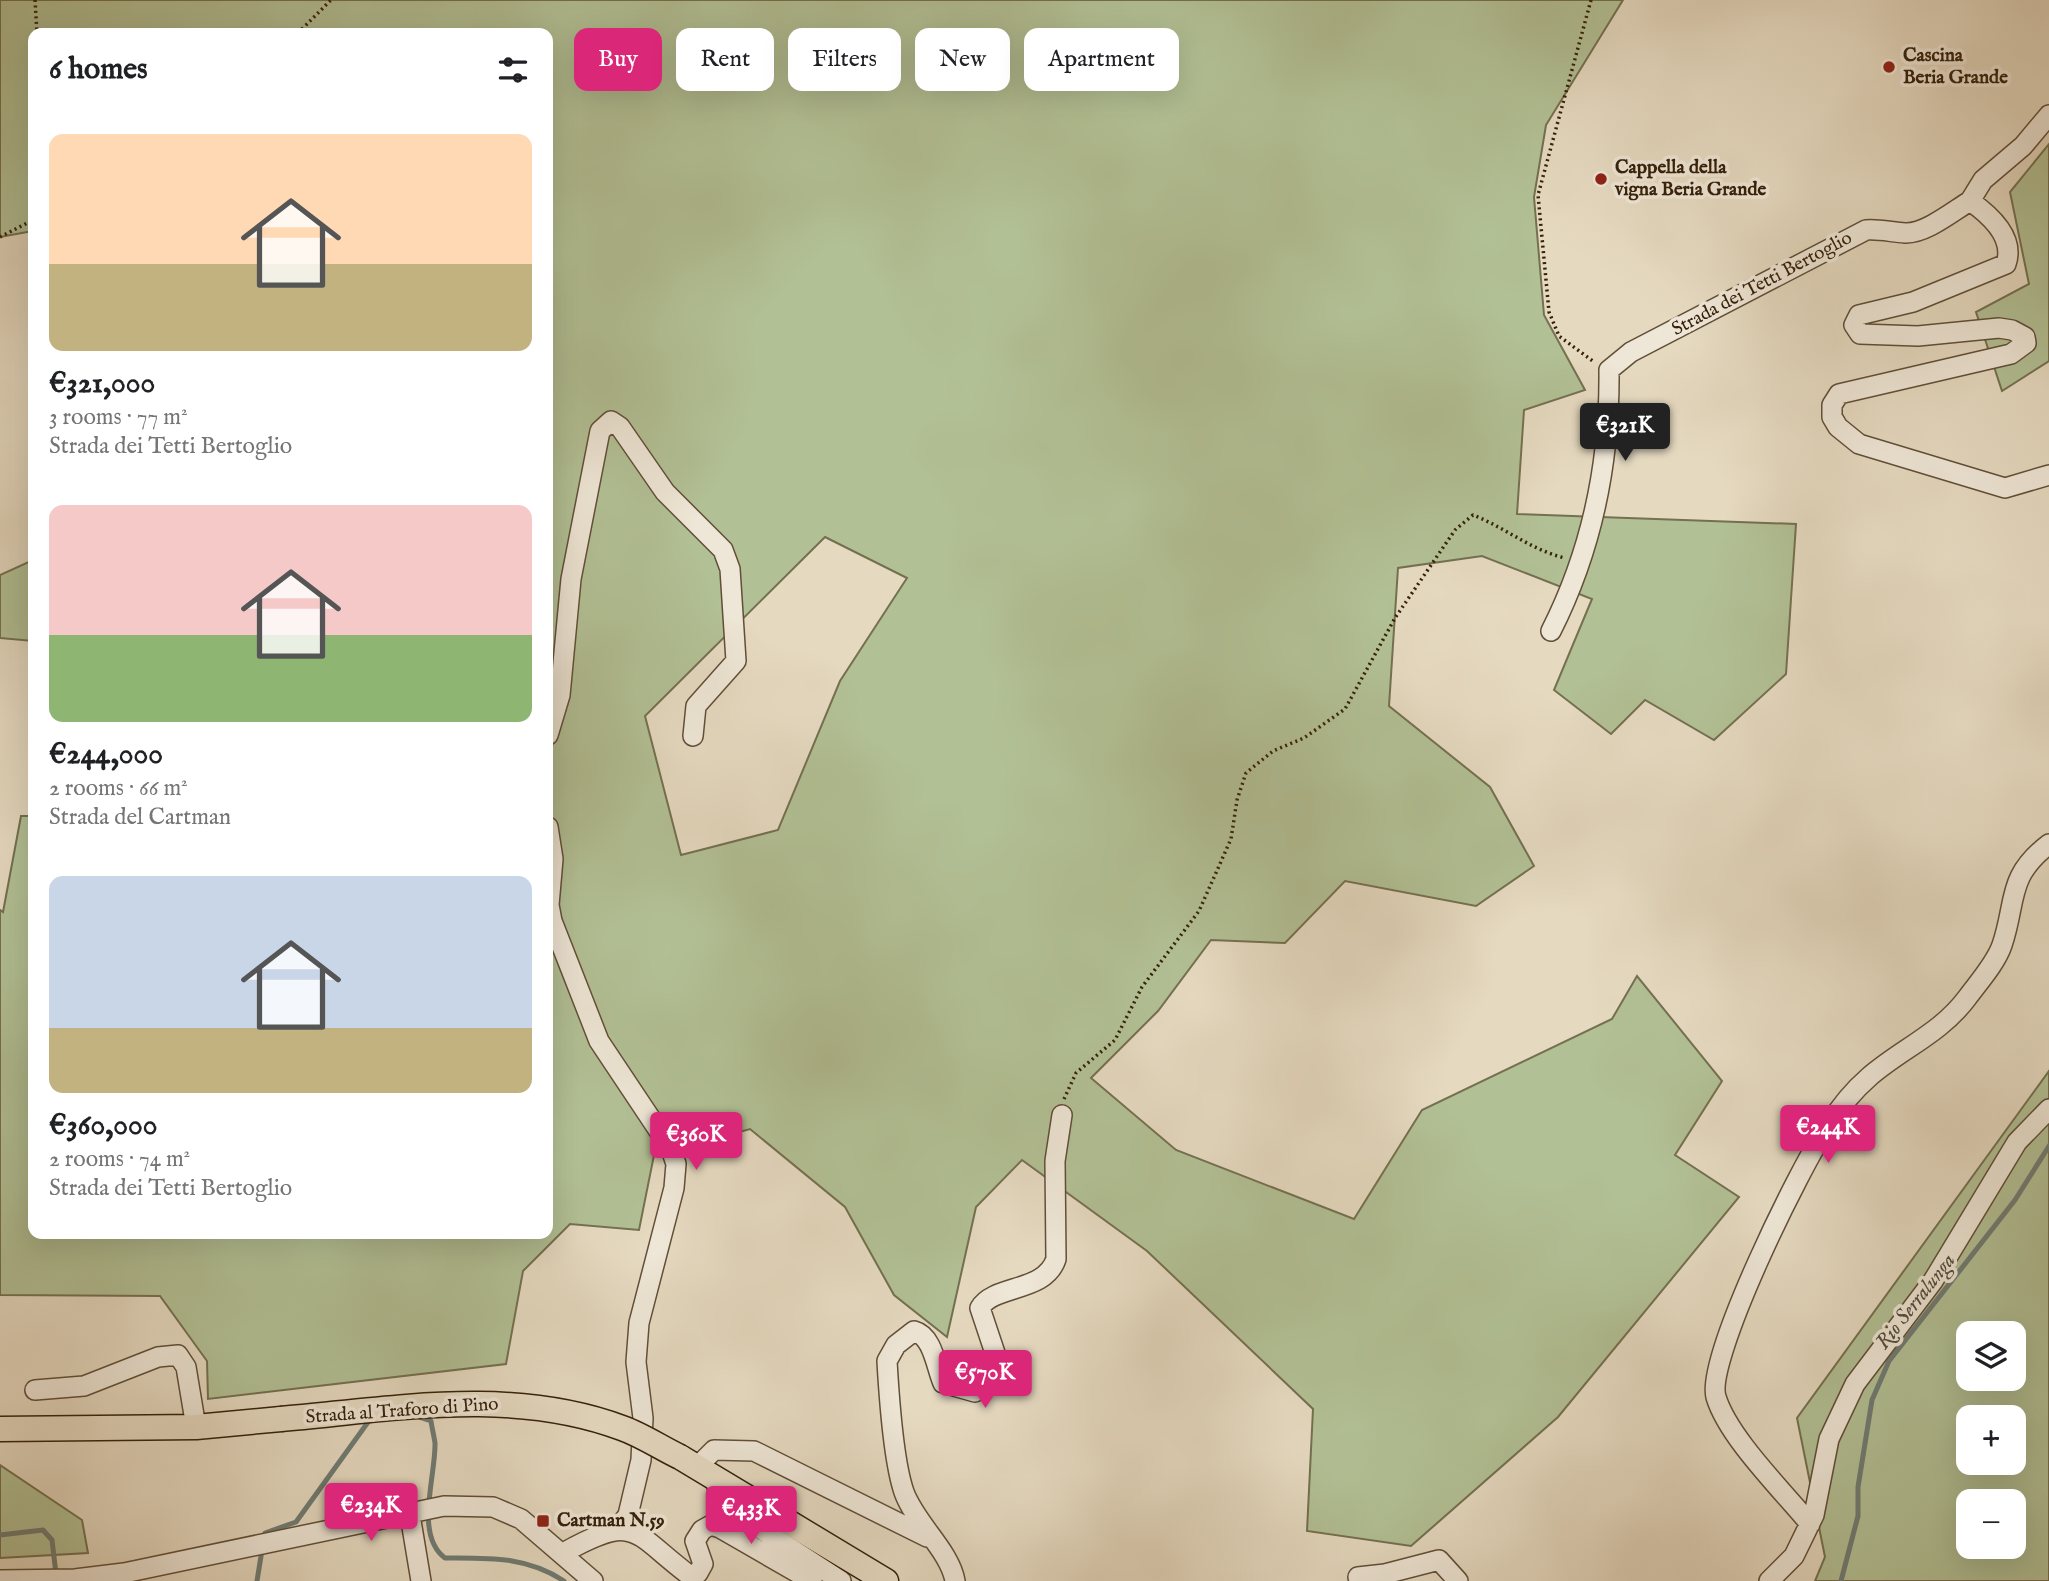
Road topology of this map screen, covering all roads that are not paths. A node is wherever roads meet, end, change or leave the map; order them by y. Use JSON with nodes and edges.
{"nodes":[{"id":1,"x":2049,"y":115,"type":"edge"},
{"id":2,"x":1969,"y":201,"type":"junction"},
{"id":3,"x":2049,"y":475,"type":"edge"},
{"id":4,"x":1551,"y":631,"type":"dead end"},
{"id":5,"x":553,"y":717,"type":"edge"},
{"id":6,"x":693,"y":736,"type":"dead end"},
{"id":7,"x":2049,"y":844,"type":"edge"},
{"id":8,"x":553,"y":924,"type":"edge"},
{"id":9,"x":2049,"y":1109,"type":"edge"},
{"id":10,"x":1062,"y":1115,"type":"road end"},
{"id":11,"x":36,"y":1390,"type":"dead end"},
{"id":12,"x":196,"y":1427,"type":"junction"},
{"id":13,"x":0,"y":1429,"type":"edge"},
{"id":14,"x":697,"y":1467,"type":"junction"},
{"id":15,"x":413,"y":1514,"type":"junction"},
{"id":16,"x":1810,"y":1524,"type":"junction"},
{"id":17,"x":617,"y":1530,"type":"junction"},
{"id":18,"x":931,"y":1538,"type":"junction"},
{"id":19,"x":563,"y":1553,"type":"junction"},
{"id":20,"x":1359,"y":1577,"type":"dead end"},
{"id":21,"x":8,"y":1579,"type":"edge"},
{"id":22,"x":421,"y":1581,"type":"edge"},
{"id":23,"x":593,"y":1581,"type":"edge"},
{"id":24,"x":812,"y":1581,"type":"edge"},
{"id":25,"x":841,"y":1581,"type":"edge"},
{"id":26,"x":886,"y":1581,"type":"edge"},
{"id":27,"x":955,"y":1581,"type":"edge"},
{"id":28,"x":1458,"y":1581,"type":"edge"},
{"id":29,"x":1769,"y":1581,"type":"edge"}],
"edges":[{"from":1,"to":2,"type":"street","name":"Strada dei Tetti Bertoglio"},
{"from":2,"to":3,"type":"street"},
{"from":2,"to":4,"type":"street","name":"Strada dei Tetti Bertoglio"},
{"from":5,"to":6,"type":"street"},
{"from":7,"to":16,"type":"street"},
{"from":8,"to":17,"type":"street"},
{"from":9,"to":16,"type":"street"},
{"from":10,"to":18,"type":"street"},
{"from":11,"to":12,"type":"street"},
{"from":12,"to":13,"type":"main road","name":"Strada al Traforo di Pino"},
{"from":12,"to":14,"type":"main road","name":"Strada al Traforo di Pino","bridge":true},
{"from":14,"to":18,"type":"street"},
{"from":14,"to":25,"type":"street"},
{"from":14,"to":26,"type":"main road","name":"Strada al Traforo di Pino"},
{"from":15,"to":19,"type":"street"},
{"from":15,"to":21,"type":"street"},
{"from":15,"to":22,"type":"street"},
{"from":16,"to":29,"type":"street"},
{"from":17,"to":19,"type":"street"},
{"from":17,"to":24,"type":"street"},
{"from":18,"to":27,"type":"street"},
{"from":19,"to":23,"type":"street"},
{"from":20,"to":28,"type":"street"}]}
